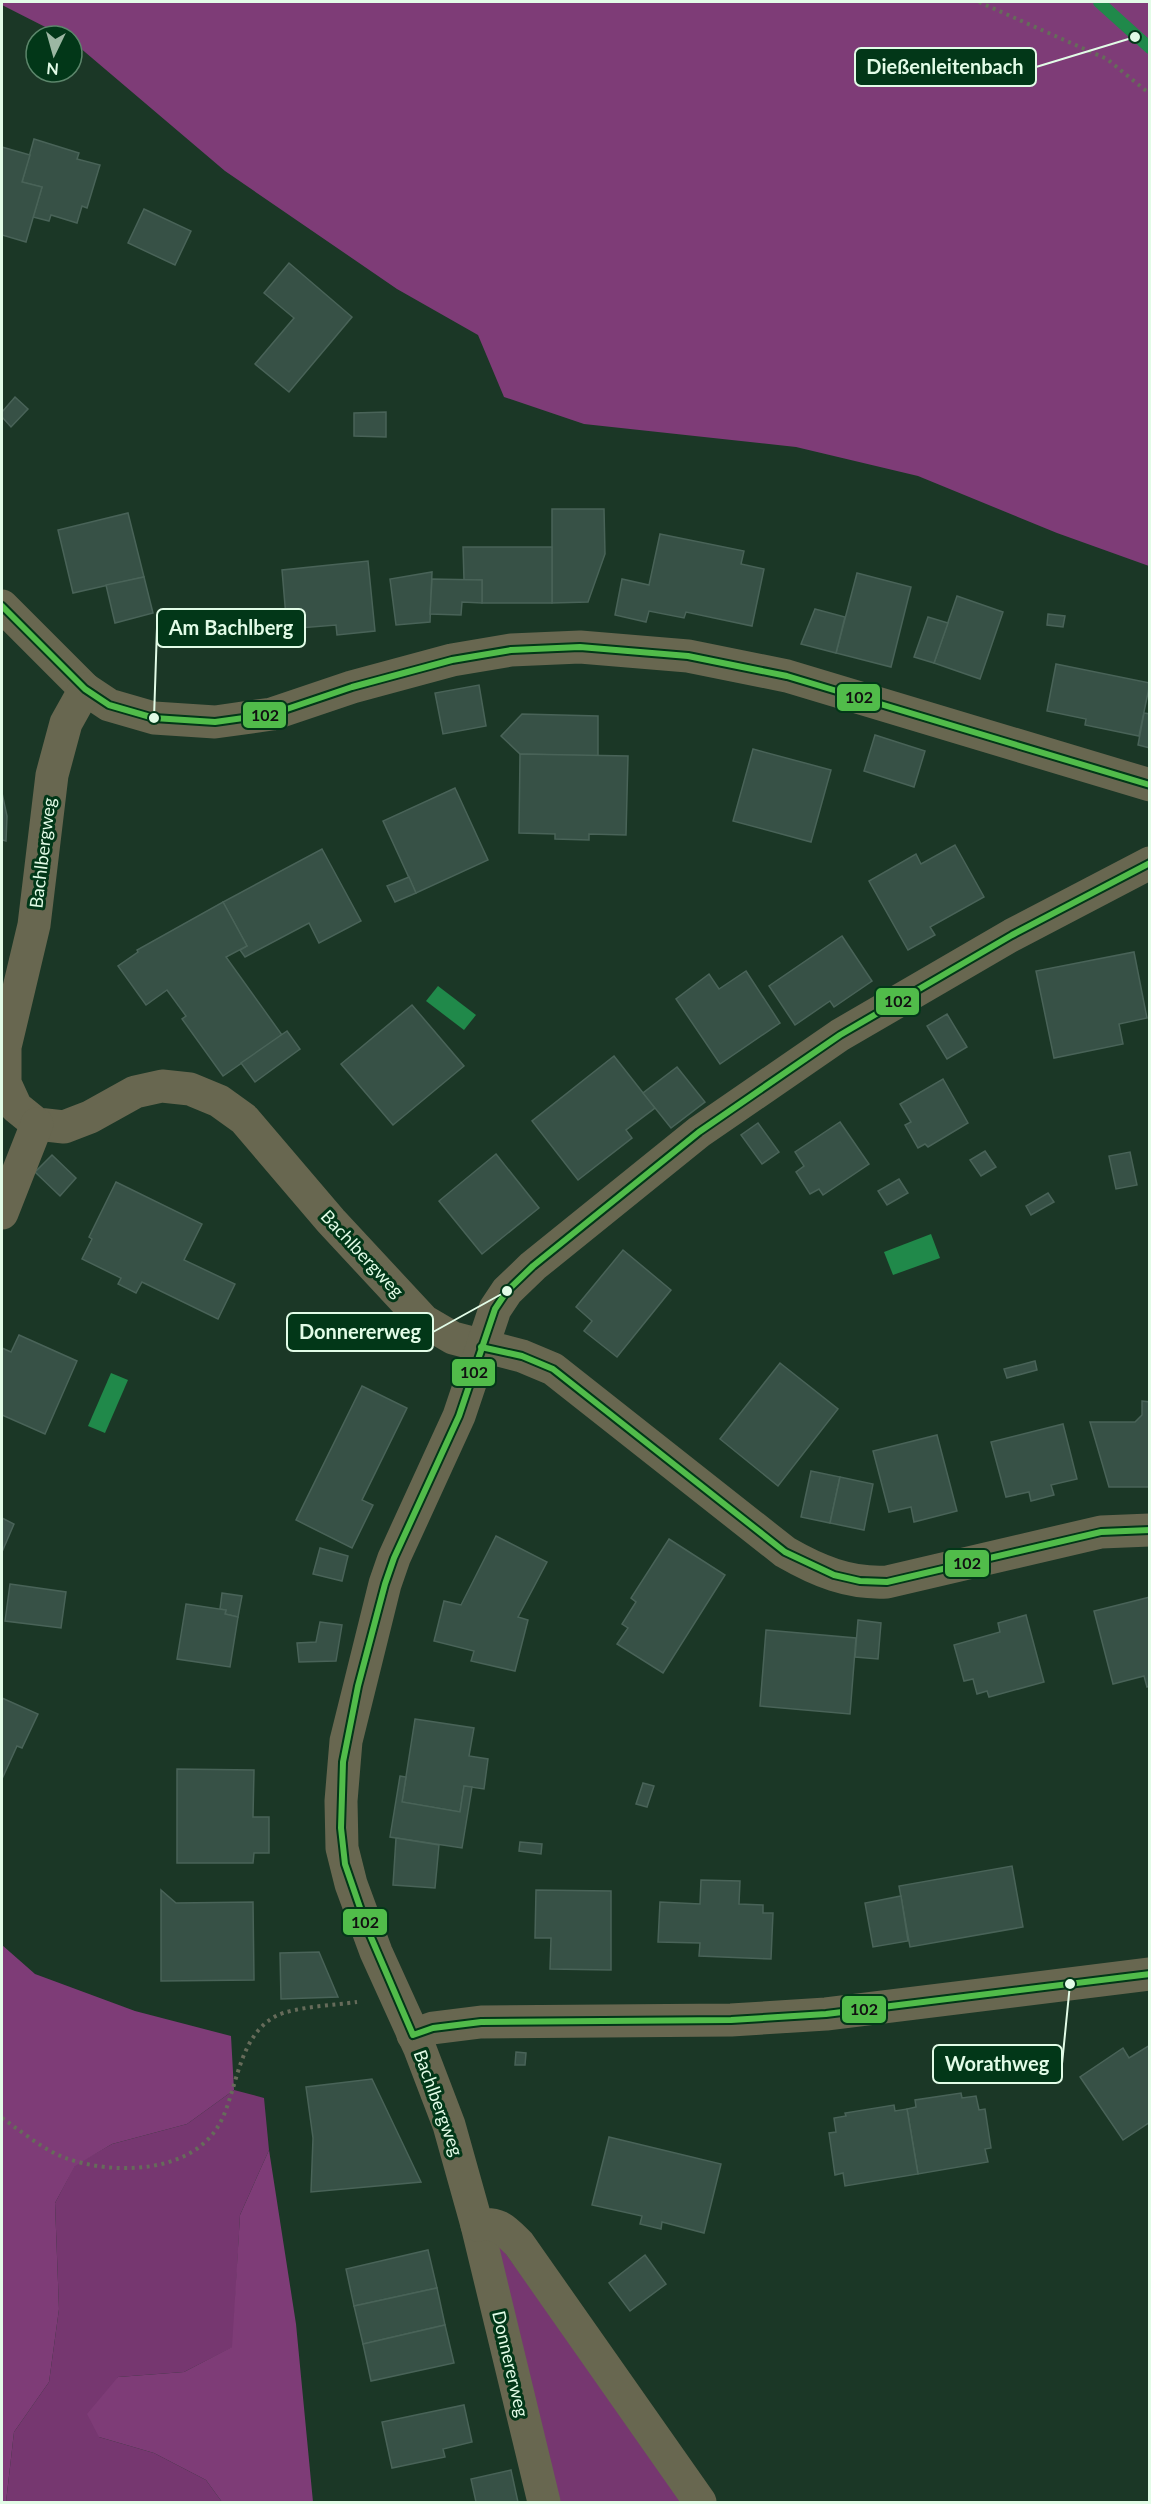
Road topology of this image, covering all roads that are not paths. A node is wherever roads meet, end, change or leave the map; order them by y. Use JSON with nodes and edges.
{"nodes":[{"id":1,"x":2,"y":606,"type":"edge"},
{"id":2,"x":85,"y":689,"type":"junction"},
{"id":3,"x":1149,"y":785,"type":"edge"},
{"id":4,"x":1149,"y":863,"type":"edge"},
{"id":5,"x":37,"y":1124,"type":"junction"},
{"id":6,"x":2,"y":1213,"type":"edge"},
{"id":7,"x":481,"y":1347,"type":"junction"},
{"id":8,"x":1149,"y":1530,"type":"edge"},
{"id":9,"x":1149,"y":1974,"type":"edge"},
{"id":10,"x":413,"y":2035,"type":"junction"},
{"id":11,"x":477,"y":2225,"type":"junction"},
{"id":12,"x":544,"y":2502,"type":"edge"},
{"id":13,"x":700,"y":2502,"type":"edge"}],
"edges":[{"from":1,"to":2,"type":"street"},
{"from":2,"to":3,"type":"street"},
{"from":2,"to":5,"type":"street","name":"Bachlbergweg"},
{"from":4,"to":7,"type":"street"},
{"from":5,"to":6,"type":"street"},
{"from":5,"to":7,"type":"street","name":"Bachlbergweg"},
{"from":7,"to":8,"type":"street"},
{"from":7,"to":10,"type":"street","name":"Bachlbergweg"},
{"from":9,"to":10,"type":"street"},
{"from":10,"to":11,"type":"street","name":"Bachlbergweg"},
{"from":11,"to":12,"type":"street","name":"Donnererweg"},
{"from":11,"to":13,"type":"street"}]}
